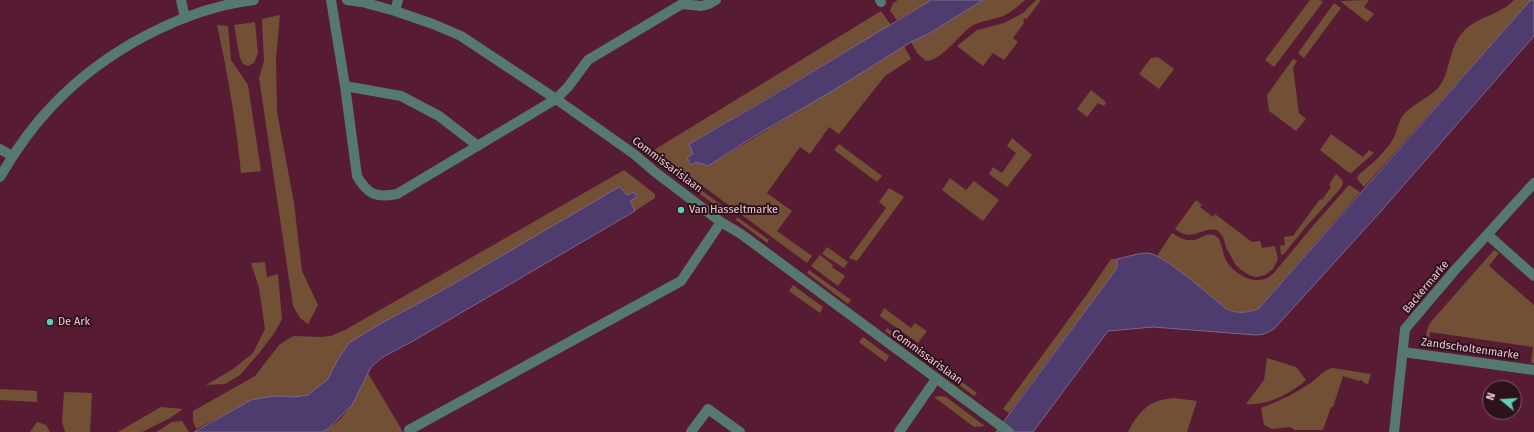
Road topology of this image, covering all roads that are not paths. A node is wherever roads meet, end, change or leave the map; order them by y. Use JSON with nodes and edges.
{"nodes":[{"id":1,"x":181,"y":0,"type":"edge"},
{"id":2,"x":248,"y":0,"type":"edge"},
{"id":3,"x":331,"y":0,"type":"edge"},
{"id":4,"x":347,"y":0,"type":"edge"},
{"id":5,"x":398,"y":0,"type":"edge"},
{"id":6,"x":716,"y":0,"type":"edge"},
{"id":7,"x":681,"y":2,"type":"edge"},
{"id":8,"x":395,"y":11,"type":"junction"},
{"id":9,"x":185,"y":18,"type":"junction"},
{"id":10,"x":345,"y":86,"type":"junction"},
{"id":11,"x":556,"y":99,"type":"junction"},
{"id":12,"x":478,"y":146,"type":"junction"},
{"id":13,"x":0,"y":149,"type":"edge"},
{"id":14,"x":12,"y":156,"type":"junction"},
{"id":15,"x":0,"y":177,"type":"edge"},
{"id":16,"x":1534,"y":183,"type":"edge"},
{"id":17,"x":721,"y":222,"type":"junction"},
{"id":18,"x":1488,"y":235,"type":"junction"},
{"id":19,"x":1534,"y":276,"type":"edge"},
{"id":20,"x":1403,"y":352,"type":"junction"},
{"id":21,"x":1534,"y":370,"type":"edge"},
{"id":22,"x":936,"y":379,"type":"junction"},
{"id":23,"x":410,"y":432,"type":"edge"},
{"id":24,"x":691,"y":432,"type":"edge"},
{"id":25,"x":740,"y":432,"type":"edge"},
{"id":26,"x":899,"y":432,"type":"edge"},
{"id":27,"x":1009,"y":432,"type":"edge"},
{"id":28,"x":1394,"y":432,"type":"edge"}],
"edges":[{"from":1,"to":9,"type":"street"},
{"from":2,"to":9,"type":"street"},
{"from":3,"to":10,"type":"street"},
{"from":4,"to":8,"type":"street","name":"Commissarislaan"},
{"from":5,"to":8,"type":"street"},
{"from":6,"to":7,"type":"street"},
{"from":7,"to":11,"type":"street"},
{"from":8,"to":11,"type":"street","name":"Commissarislaan"},
{"from":9,"to":14,"type":"street"},
{"from":10,"to":12,"type":"street"},
{"from":10,"to":12,"type":"street"},
{"from":11,"to":12,"type":"street"},
{"from":11,"to":17,"type":"street","name":"Commissarislaan"},
{"from":13,"to":14,"type":"street"},
{"from":14,"to":15,"type":"street"},
{"from":16,"to":18,"type":"street","name":"Backermarke"},
{"from":17,"to":22,"type":"street","name":"Commissarislaan"},
{"from":17,"to":23,"type":"street"},
{"from":18,"to":19,"type":"street"},
{"from":18,"to":20,"type":"street","name":"Backermarke"},
{"from":20,"to":21,"type":"street","name":"Zandscholtenmarke"},
{"from":20,"to":28,"type":"street","name":"Backermarke"},
{"from":22,"to":26,"type":"street"},
{"from":22,"to":27,"type":"street","name":"Commissarislaan"},
{"from":24,"to":25,"type":"street"}]}
